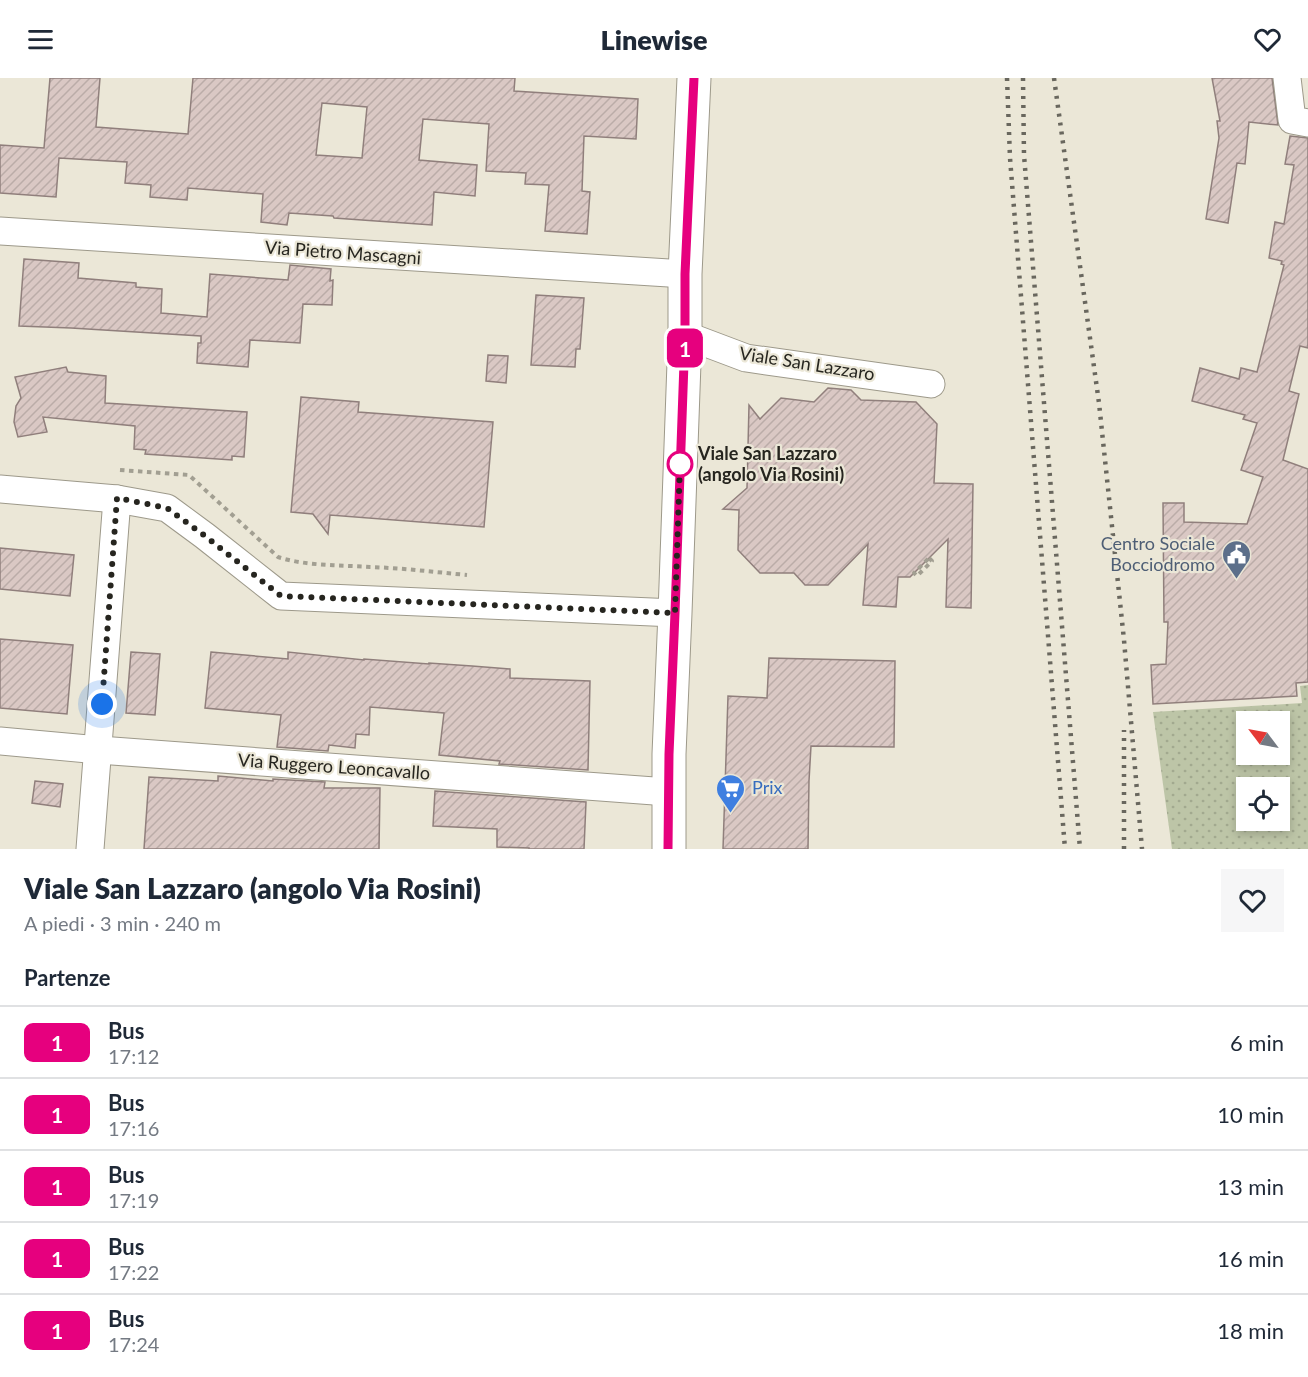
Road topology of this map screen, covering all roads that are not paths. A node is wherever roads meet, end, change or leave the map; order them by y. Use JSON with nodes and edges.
{"nodes":[{"id":1,"x":694,"y":78,"type":"edge"},
{"id":2,"x":1287,"y":78,"type":"edge"},
{"id":3,"x":1308,"y":123,"type":"edge"},
{"id":4,"x":0,"y":231,"type":"edge"},
{"id":5,"x":685,"y":274,"type":"junction"},
{"id":6,"x":685,"y":335,"type":"junction"},
{"id":7,"x":931,"y":384,"type":"dead end"},
{"id":8,"x":0,"y":489,"type":"edge"},
{"id":9,"x":117,"y":498,"type":"junction"},
{"id":10,"x":675,"y":613,"type":"junction"},
{"id":11,"x":0,"y":741,"type":"edge"},
{"id":12,"x":99,"y":750,"type":"junction"},
{"id":13,"x":668,"y":792,"type":"junction"},
{"id":14,"x":90,"y":849,"type":"edge"},
{"id":15,"x":669,"y":849,"type":"edge"}],
"edges":[{"from":1,"to":5,"type":"main road"},
{"from":2,"to":3,"type":"street"},
{"from":4,"to":5,"type":"street","name":"Via Pietro Mascagni"},
{"from":5,"to":6,"type":"main road"},
{"from":6,"to":7,"type":"street","name":"Viale San Lazzaro"},
{"from":6,"to":10,"type":"main road"},
{"from":8,"to":9,"type":"street"},
{"from":9,"to":10,"type":"street"},
{"from":9,"to":12,"type":"street"},
{"from":10,"to":13,"type":"main road"},
{"from":11,"to":12,"type":"street","name":"Via Ruggero Leoncavallo"},
{"from":12,"to":13,"type":"street","name":"Via Ruggero Leoncavallo"},
{"from":12,"to":14,"type":"street"},
{"from":13,"to":15,"type":"main road"}]}
